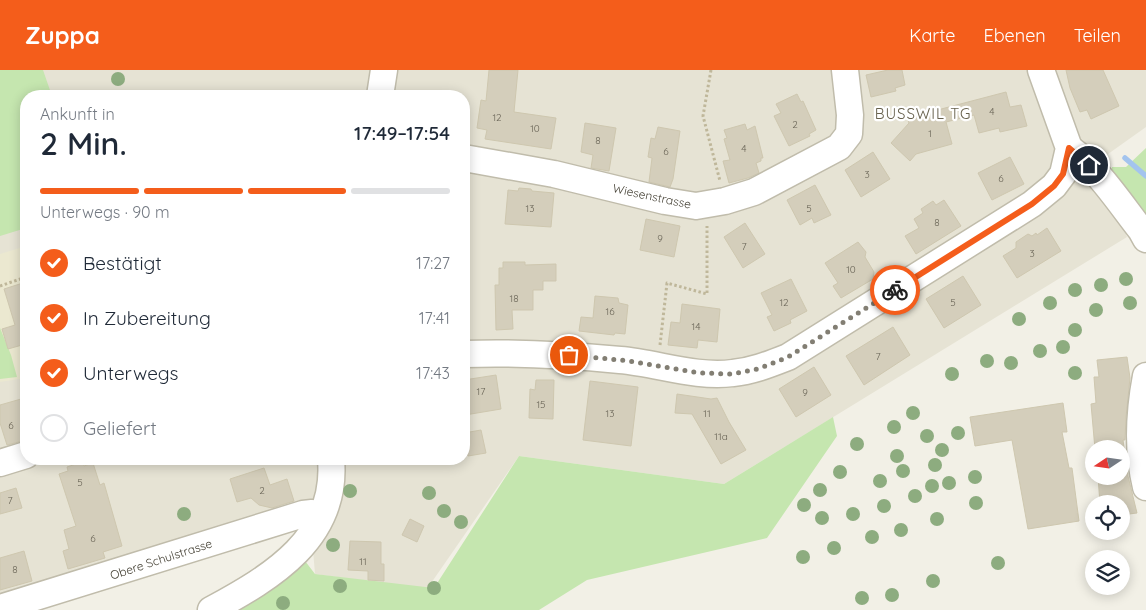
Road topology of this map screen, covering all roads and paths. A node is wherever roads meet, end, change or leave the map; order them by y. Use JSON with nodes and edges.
{"nodes":[{"id":1,"x":384,"y":70,"type":"edge"},
{"id":2,"x":711,"y":70,"type":"edge"},
{"id":3,"x":845,"y":70,"type":"edge"},
{"id":4,"x":1041,"y":70,"type":"edge"},
{"id":5,"x":381,"y":90,"type":"edge"},
{"id":6,"x":1069,"y":148,"type":"junction"},
{"id":7,"x":470,"y":159,"type":"edge"},
{"id":8,"x":725,"y":201,"type":"junction"},
{"id":9,"x":707,"y":224,"type":"dead end"},
{"id":10,"x":1146,"y":240,"type":"edge"},
{"id":11,"x":20,"y":280,"type":"edge"},
{"id":12,"x":0,"y":286,"type":"edge"},
{"id":13,"x":470,"y":354,"type":"edge"},
{"id":14,"x":658,"y":366,"type":"junction"},
{"id":15,"x":1146,"y":376,"type":"edge"},
{"id":16,"x":20,"y":457,"type":"edge"},
{"id":17,"x":0,"y":462,"type":"edge"},
{"id":18,"x":331,"y":465,"type":"edge"},
{"id":19,"x":1146,"y":487,"type":"edge"},
{"id":20,"x":321,"y":515,"type":"junction"},
{"id":21,"x":0,"y":608,"type":"edge"},
{"id":22,"x":211,"y":610,"type":"edge"}],
"edges":[{"from":1,"to":5,"type":"street"},
{"from":2,"to":8,"type":"path"},
{"from":3,"to":8,"type":"street","name":"Wiesenstrasse"},
{"from":4,"to":6,"type":"street"},
{"from":6,"to":10,"type":"street"},
{"from":6,"to":14,"type":"street"},
{"from":7,"to":8,"type":"street","name":"Wiesenstrasse"},
{"from":9,"to":14,"type":"path"},
{"from":11,"to":12,"type":"path"},
{"from":13,"to":14,"type":"street"},
{"from":15,"to":19,"type":"street"},
{"from":16,"to":17,"type":"street"},
{"from":18,"to":20,"type":"street"},
{"from":20,"to":21,"type":"street","name":"Obere Schulstrasse"},
{"from":20,"to":22,"type":"street"}]}
